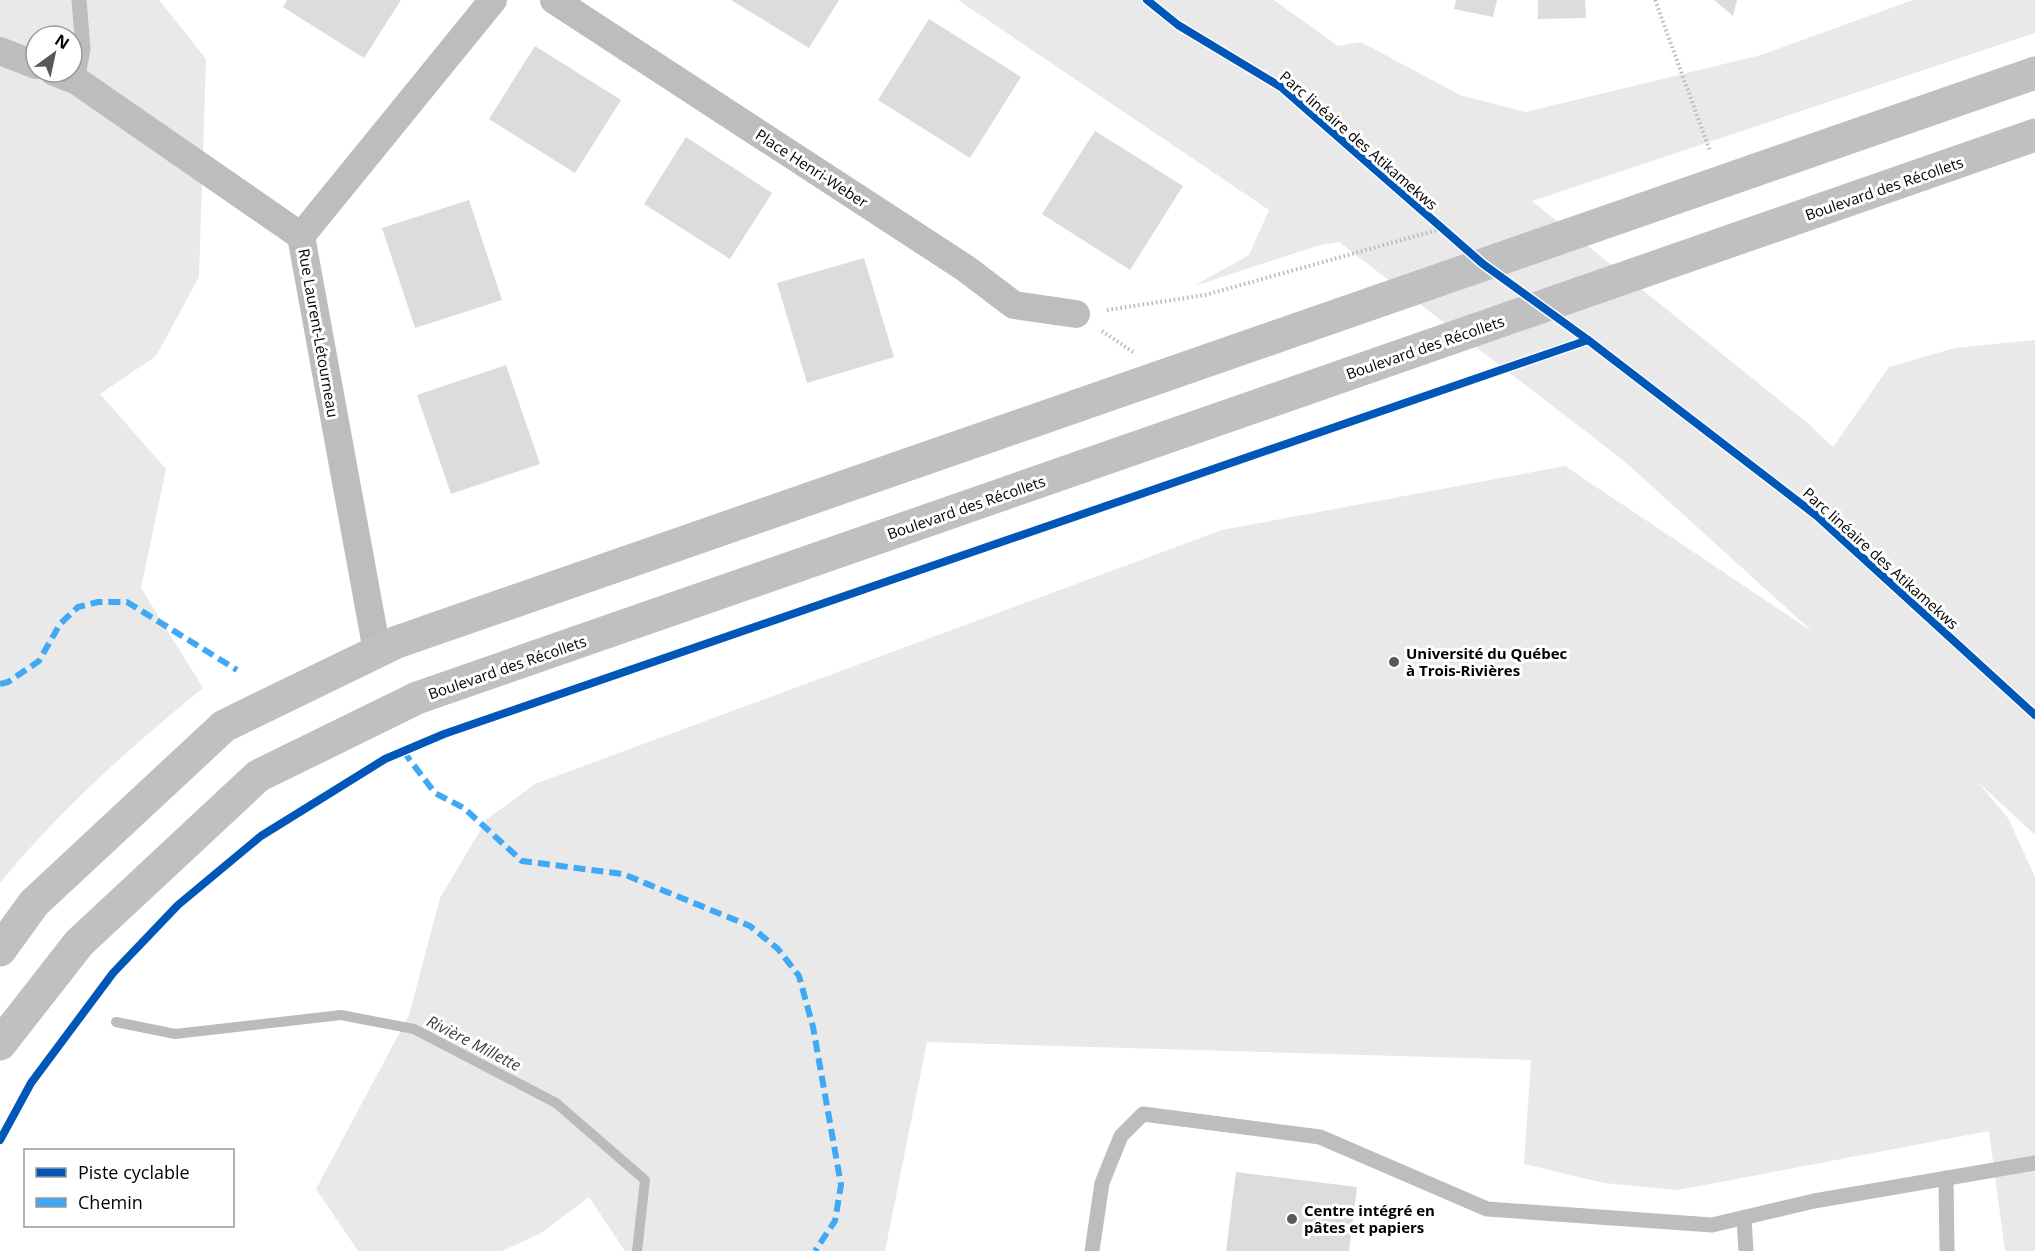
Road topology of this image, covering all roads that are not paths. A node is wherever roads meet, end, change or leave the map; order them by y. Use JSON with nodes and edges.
{"nodes":[{"id":1,"x":79,"y":0,"type":"edge"},
{"id":2,"x":493,"y":0,"type":"edge"},
{"id":3,"x":554,"y":0,"type":"edge"},
{"id":4,"x":81,"y":24,"type":"edge"},
{"id":5,"x":0,"y":51,"type":"edge"},
{"id":6,"x":24,"y":60,"type":"edge"},
{"id":7,"x":2035,"y":73,"type":"edge"},
{"id":8,"x":75,"y":84,"type":"edge"},
{"id":9,"x":2035,"y":135,"type":"edge"},
{"id":10,"x":301,"y":236,"type":"junction"},
{"id":11,"x":1076,"y":314,"type":"road end"},
{"id":12,"x":377,"y":651,"type":"junction"},
{"id":13,"x":0,"y":950,"type":"edge"},
{"id":14,"x":0,"y":1044,"type":"edge"},
{"id":15,"x":2035,"y":1163,"type":"edge"},
{"id":16,"x":1946,"y":1178,"type":"junction"},
{"id":17,"x":1744,"y":1218,"type":"junction"},
{"id":18,"x":1092,"y":1251,"type":"edge"},
{"id":19,"x":1746,"y":1251,"type":"edge"},
{"id":20,"x":1947,"y":1251,"type":"edge"}],
"edges":[{"from":1,"to":4,"type":"lane"},
{"from":2,"to":10,"type":"street"},
{"from":3,"to":11,"type":"street","name":"Place Henri-Weber"},
{"from":5,"to":6,"type":"street"},
{"from":7,"to":12,"type":"main road"},
{"from":8,"to":10,"type":"street","name":"Rue Laurent-Létourneau"},
{"from":9,"to":14,"type":"main road","name":"Boulevard des Récollets"},
{"from":10,"to":12,"type":"street","name":"Rue Laurent-Létourneau"},
{"from":12,"to":13,"type":"main road"},
{"from":15,"to":16,"type":"lane"},
{"from":16,"to":17,"type":"lane"},
{"from":16,"to":20,"type":"lane"},
{"from":17,"to":18,"type":"lane"},
{"from":17,"to":19,"type":"lane"}]}
